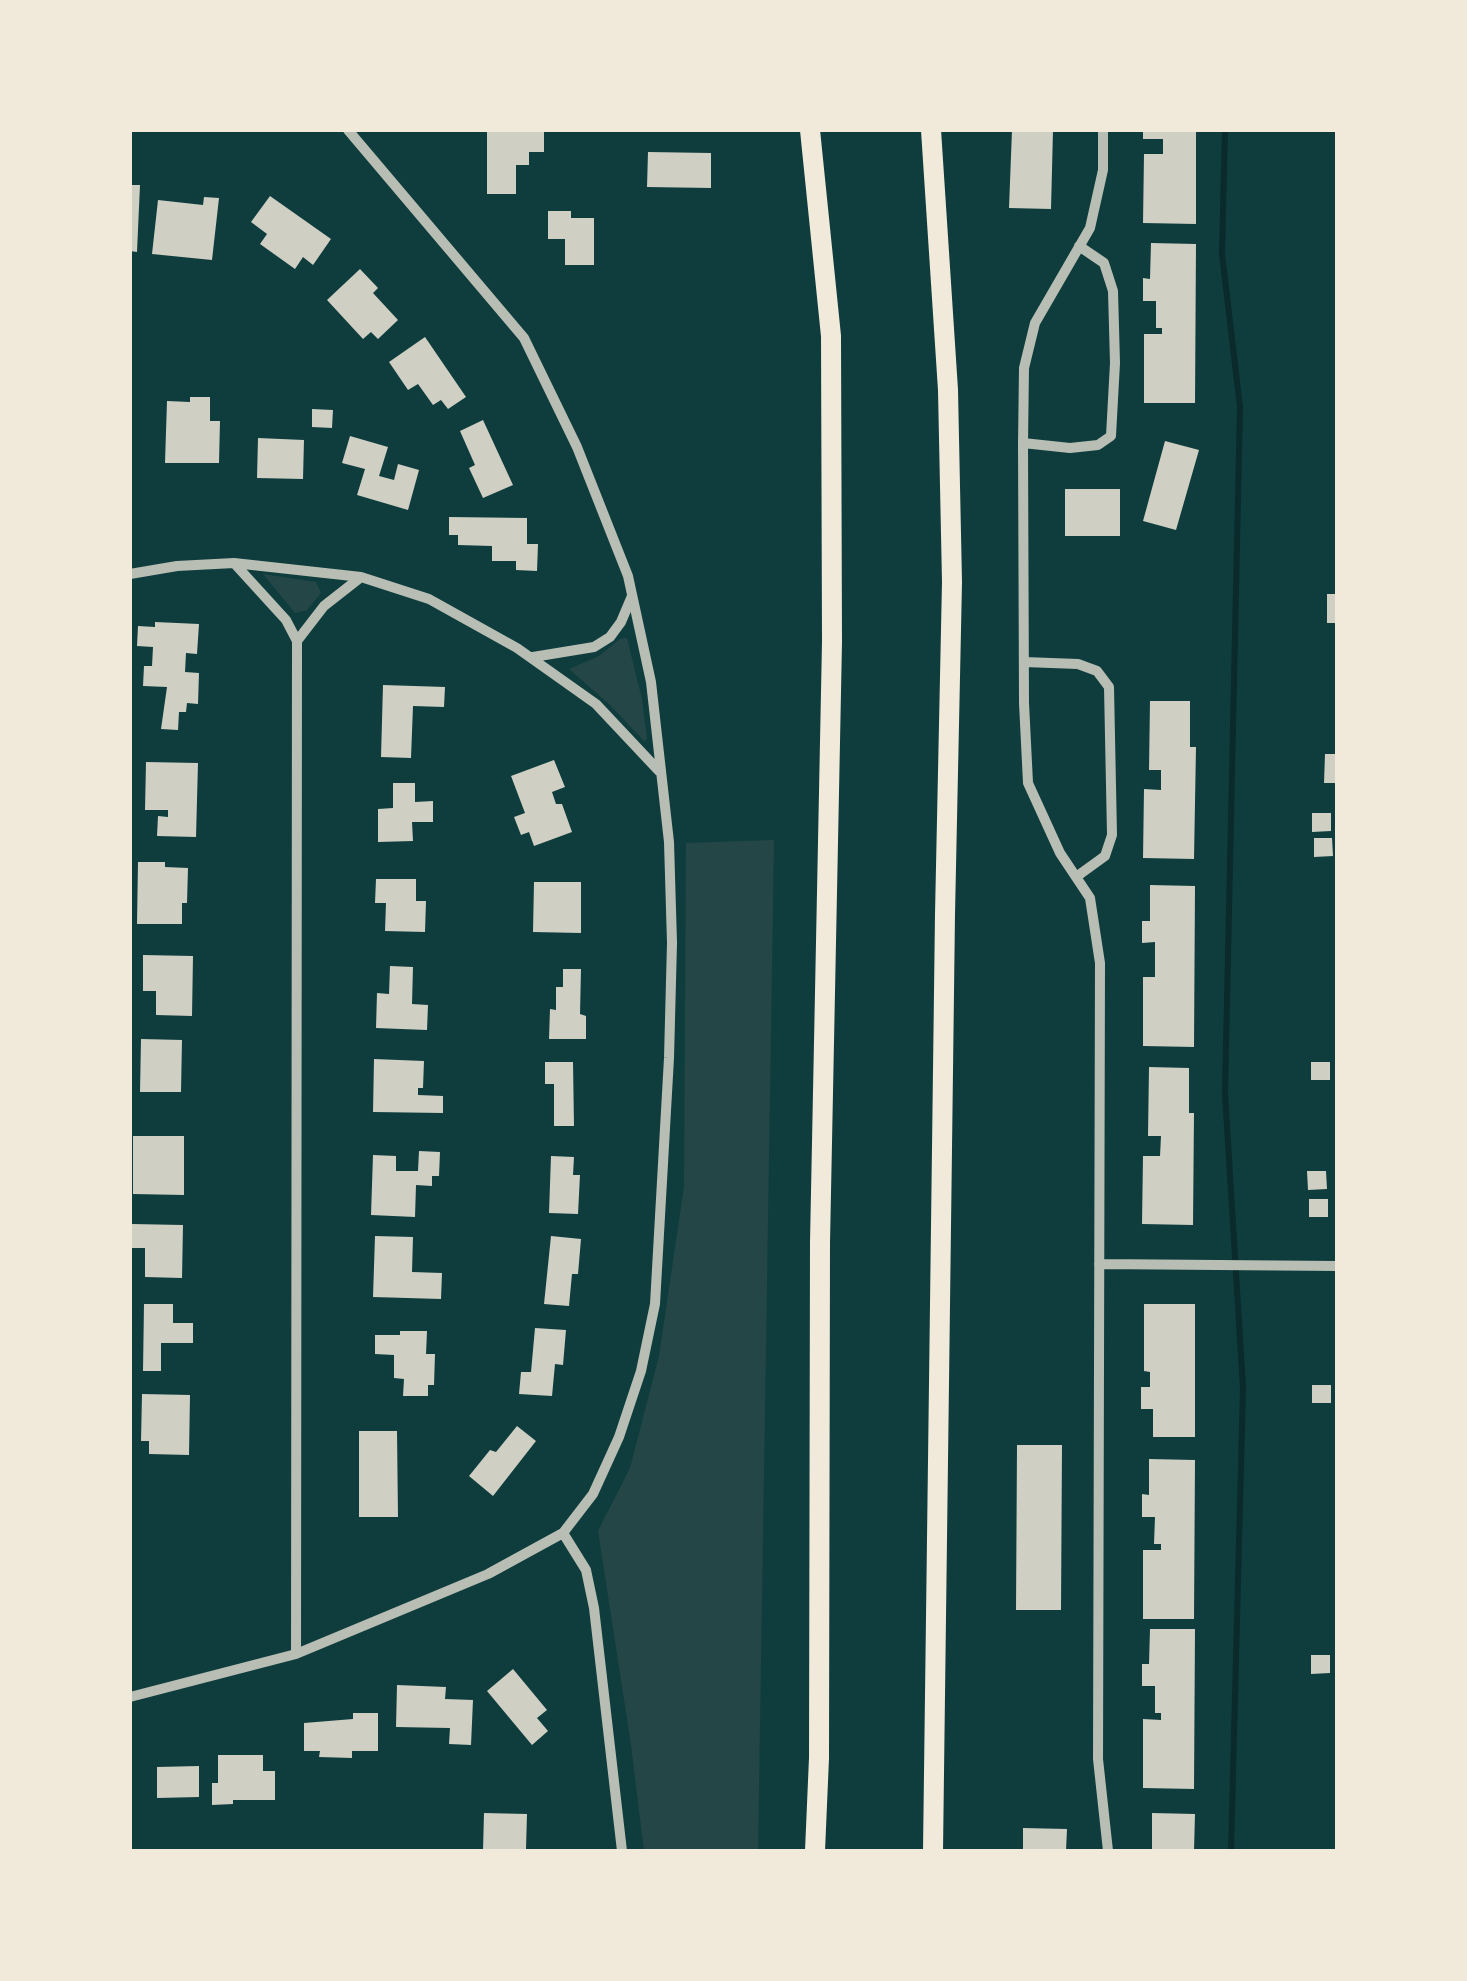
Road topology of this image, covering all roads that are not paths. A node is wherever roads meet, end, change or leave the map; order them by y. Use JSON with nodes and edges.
{"nodes":[{"id":1,"x":348,"y":130,"type":"edge"},
{"id":2,"x":810,"y":130,"type":"edge"},
{"id":3,"x":932,"y":130,"type":"edge"},
{"id":4,"x":1103,"y":130,"type":"edge"},
{"id":5,"x":1079,"y":246,"type":"junction"},
{"id":6,"x":1024,"y":443,"type":"junction"},
{"id":7,"x":234,"y":563,"type":"junction"},
{"id":8,"x":130,"y":574,"type":"edge"},
{"id":9,"x":362,"y":578,"type":"junction"},
{"id":10,"x":632,"y":596,"type":"junction"},
{"id":11,"x":297,"y":641,"type":"junction"},
{"id":12,"x":532,"y":658,"type":"junction"},
{"id":13,"x":1024,"y":662,"type":"junction"},
{"id":14,"x":659,"y":771,"type":"junction"},
{"id":15,"x":1076,"y":877,"type":"junction"},
{"id":16,"x":1099,"y":1264,"type":"junction"},
{"id":17,"x":1337,"y":1266,"type":"edge"},
{"id":18,"x":563,"y":1532,"type":"junction"},
{"id":19,"x":296,"y":1654,"type":"junction"},
{"id":20,"x":130,"y":1697,"type":"edge"},
{"id":21,"x":622,"y":1851,"type":"edge"},
{"id":22,"x":814,"y":1851,"type":"edge"},
{"id":23,"x":933,"y":1851,"type":"edge"},
{"id":24,"x":1108,"y":1851,"type":"edge"}],
"edges":[{"from":1,"to":10,"type":"street"},
{"from":2,"to":22,"type":"highway"},
{"from":3,"to":23,"type":"highway"},
{"from":4,"to":5,"type":"street"},
{"from":5,"to":6,"type":"street"},
{"from":5,"to":6,"type":"street"},
{"from":6,"to":13,"type":"street"},
{"from":7,"to":8,"type":"street"},
{"from":7,"to":9,"type":"street"},
{"from":7,"to":11,"type":"street"},
{"from":9,"to":11,"type":"street"},
{"from":9,"to":12,"type":"street"},
{"from":10,"to":12,"type":"street"},
{"from":10,"to":14,"type":"street"},
{"from":11,"to":19,"type":"street"},
{"from":12,"to":14,"type":"street"},
{"from":13,"to":15,"type":"street"},
{"from":13,"to":15,"type":"street"},
{"from":14,"to":18,"type":"street"},
{"from":15,"to":16,"type":"street"},
{"from":16,"to":17,"type":"street"},
{"from":16,"to":24,"type":"street"},
{"from":18,"to":19,"type":"street"},
{"from":18,"to":21,"type":"street"},
{"from":19,"to":20,"type":"street"}]}
